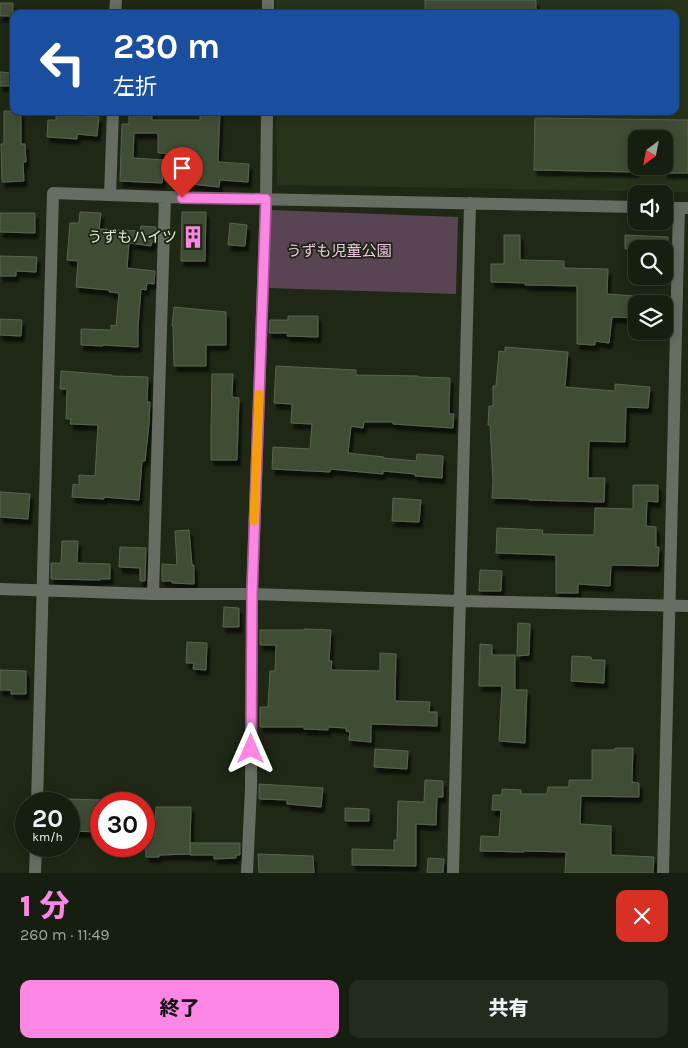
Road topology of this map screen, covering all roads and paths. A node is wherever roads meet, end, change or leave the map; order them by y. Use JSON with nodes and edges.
{"nodes":[{"id":1,"x":112,"y":115,"type":"edge"},
{"id":2,"x":267,"y":115,"type":"edge"},
{"id":3,"x":110,"y":195,"type":"junction"},
{"id":4,"x":165,"y":198,"type":"junction"},
{"id":5,"x":266,"y":199,"type":"junction"},
{"id":6,"x":470,"y":203,"type":"junction"},
{"id":7,"x":628,"y":207,"type":"edge"},
{"id":8,"x":683,"y":208,"type":"edge"},
{"id":9,"x":0,"y":589,"type":"edge"},
{"id":10,"x":42,"y":590,"type":"junction"},
{"id":11,"x":153,"y":594,"type":"junction"},
{"id":12,"x":252,"y":594,"type":"junction"},
{"id":13,"x":460,"y":601,"type":"junction"},
{"id":14,"x":670,"y":606,"type":"junction"},
{"id":15,"x":688,"y":606,"type":"edge"},
{"id":16,"x":37,"y":792,"type":"edge"},
{"id":17,"x":36,"y":857,"type":"edge"},
{"id":18,"x":35,"y":873,"type":"edge"},
{"id":19,"x":247,"y":873,"type":"edge"},
{"id":20,"x":453,"y":873,"type":"edge"},
{"id":21,"x":663,"y":873,"type":"edge"}],
"edges":[{"from":1,"to":3,"type":"street"},
{"from":2,"to":5,"type":"street"},
{"from":3,"to":4,"type":"street"},
{"from":3,"to":10,"type":"street"},
{"from":4,"to":5,"type":"street"},
{"from":4,"to":11,"type":"street"},
{"from":5,"to":6,"type":"street"},
{"from":5,"to":12,"type":"street"},
{"from":6,"to":7,"type":"street"},
{"from":6,"to":13,"type":"street"},
{"from":8,"to":14,"type":"street"},
{"from":9,"to":10,"type":"street"},
{"from":10,"to":11,"type":"street"},
{"from":10,"to":16,"type":"street"},
{"from":11,"to":12,"type":"street"},
{"from":12,"to":13,"type":"street"},
{"from":12,"to":19,"type":"street"},
{"from":13,"to":14,"type":"street"},
{"from":13,"to":20,"type":"street"},
{"from":14,"to":15,"type":"street"},
{"from":14,"to":21,"type":"street"},
{"from":17,"to":18,"type":"street"}]}
